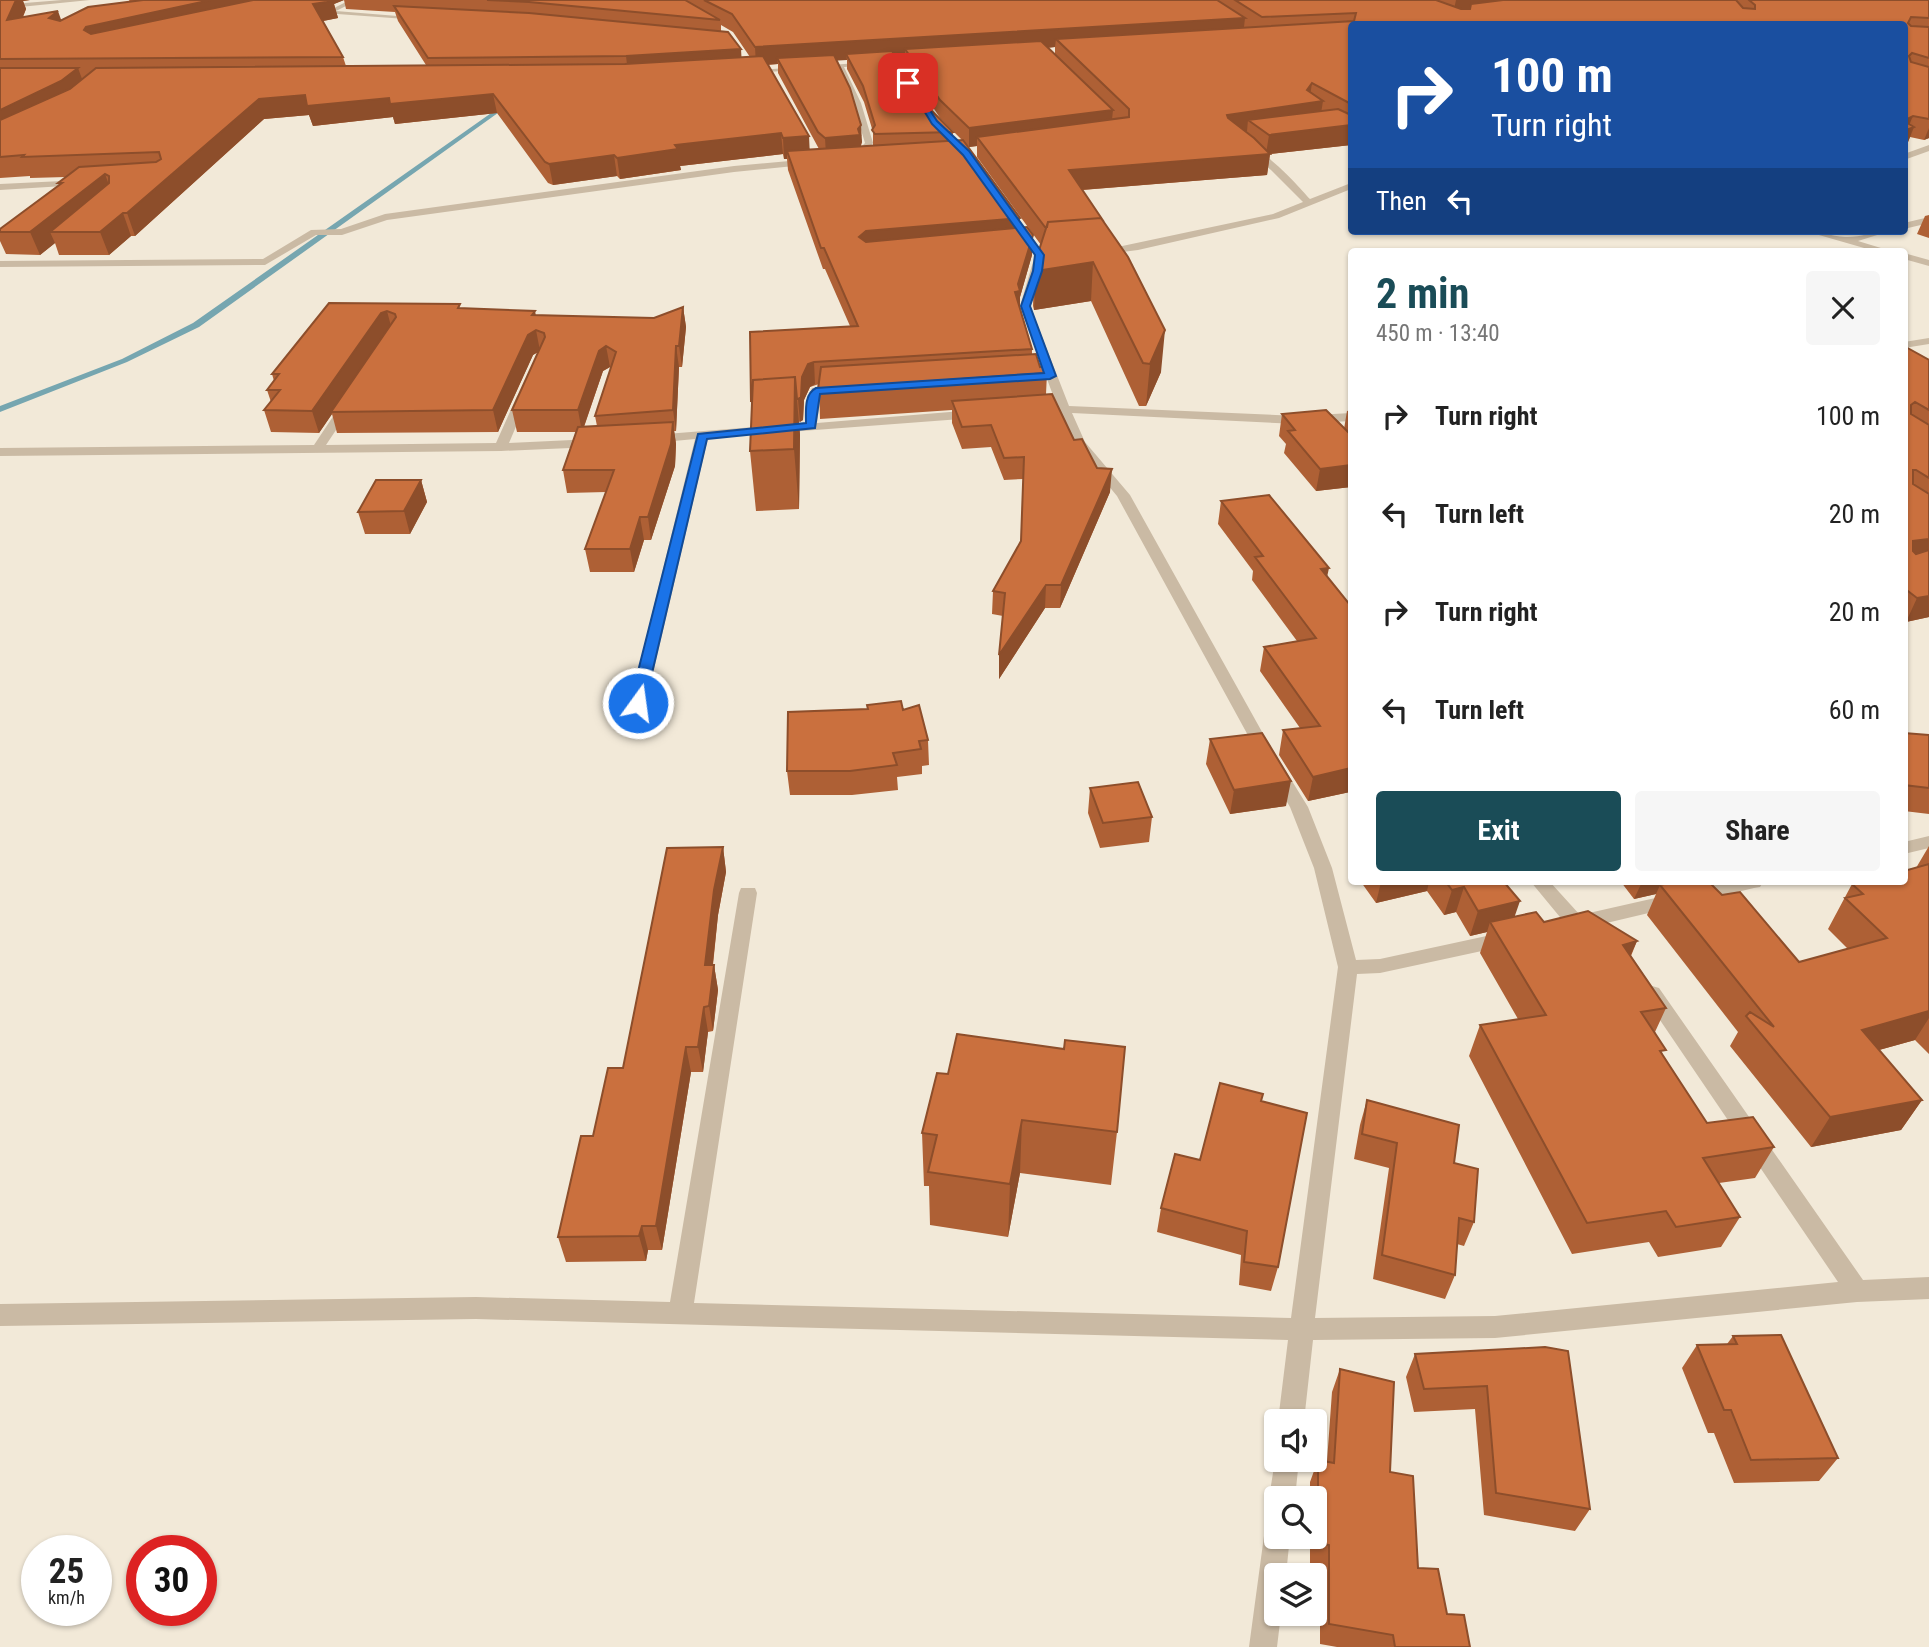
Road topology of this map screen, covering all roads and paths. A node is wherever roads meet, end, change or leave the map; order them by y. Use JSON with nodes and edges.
{"nodes":[{"id":1,"x":87,"y":0,"type":"edge"},
{"id":2,"x":355,"y":0,"type":"edge"},
{"id":3,"x":0,"y":7,"type":"edge"},
{"id":4,"x":317,"y":12,"type":"edge"},
{"id":5,"x":327,"y":13,"type":"junction"},
{"id":6,"x":429,"y":18,"type":"edge"},
{"id":7,"x":941,"y":59,"type":"edge"},
{"id":8,"x":895,"y":62,"type":"junction"},
{"id":9,"x":839,"y":66,"type":"junction"},
{"id":10,"x":769,"y":70,"type":"junction"},
{"id":11,"x":740,"y":72,"type":"edge"},
{"id":12,"x":902,"y":73,"type":"edge"},
{"id":13,"x":774,"y":80,"type":"edge"},
{"id":14,"x":1242,"y":144,"type":"edge"},
{"id":15,"x":1916,"y":144,"type":"dead end"},
{"id":16,"x":1929,"y":148,"type":"edge"},
{"id":17,"x":813,"y":152,"type":"edge"},
{"id":18,"x":883,"y":156,"type":"edge"},
{"id":19,"x":1908,"y":156,"type":"edge"},
{"id":20,"x":871,"y":157,"type":"junction"},
{"id":21,"x":859,"y":158,"type":"edge"},
{"id":22,"x":85,"y":182,"type":"edge"},
{"id":23,"x":0,"y":187,"type":"edge"},
{"id":24,"x":1348,"y":187,"type":"edge"},
{"id":25,"x":1310,"y":204,"type":"junction"},
{"id":26,"x":1014,"y":220,"type":"edge"},
{"id":27,"x":1929,"y":220,"type":"edge"},
{"id":28,"x":1908,"y":225,"type":"edge"},
{"id":29,"x":1825,"y":235,"type":"edge"},
{"id":30,"x":1870,"y":235,"type":"edge"},
{"id":31,"x":1847,"y":241,"type":"junction"},
{"id":32,"x":1031,"y":243,"type":"junction"},
{"id":33,"x":1017,"y":244,"type":"edge"},
{"id":34,"x":1874,"y":248,"type":"edge"},
{"id":35,"x":1093,"y":252,"type":"edge"},
{"id":36,"x":1053,"y":254,"type":"edge"},
{"id":37,"x":49,"y":255,"type":"edge"},
{"id":38,"x":1040,"y":255,"type":"junction"},
{"id":39,"x":1908,"y":257,"type":"edge"},
{"id":40,"x":1929,"y":262,"type":"edge"},
{"id":41,"x":0,"y":264,"type":"edge"},
{"id":42,"x":38,"y":264,"type":"junction"},
{"id":43,"x":1929,"y":341,"type":"edge"},
{"id":44,"x":1908,"y":344,"type":"edge"},
{"id":45,"x":531,"y":379,"type":"edge"},
{"id":46,"x":857,"y":388,"type":"edge"},
{"id":47,"x":355,"y":392,"type":"edge"},
{"id":48,"x":1064,"y":408,"type":"junction"},
{"id":49,"x":1038,"y":410,"type":"edge"},
{"id":50,"x":985,"y":414,"type":"edge"},
{"id":51,"x":1348,"y":417,"type":"edge"},
{"id":52,"x":1323,"y":421,"type":"junction"},
{"id":53,"x":811,"y":426,"type":"junction"},
{"id":54,"x":1333,"y":434,"type":"edge"},
{"id":55,"x":702,"y":436,"type":"junction"},
{"id":56,"x":636,"y":439,"type":"edge"},
{"id":57,"x":611,"y":441,"type":"edge"},
{"id":58,"x":501,"y":447,"type":"junction"},
{"id":59,"x":318,"y":448,"type":"junction"},
{"id":60,"x":0,"y":452,"type":"edge"},
{"id":61,"x":638,"y":703,"type":"dead end"},
{"id":62,"x":1929,"y":842,"type":"edge"},
{"id":63,"x":1908,"y":847,"type":"edge"},
{"id":64,"x":1544,"y":885,"type":"edge"},
{"id":65,"x":1742,"y":885,"type":"edge"},
{"id":66,"x":748,"y":893,"type":"dead end"},
{"id":67,"x":1601,"y":919,"type":"junction"},
{"id":68,"x":1576,"y":923,"type":"junction"},
{"id":69,"x":1550,"y":929,"type":"edge"},
{"id":70,"x":1523,"y":935,"type":"edge"},
{"id":71,"x":1616,"y":941,"type":"edge"},
{"id":72,"x":1348,"y":967,"type":"junction"},
{"id":73,"x":1639,"y":975,"type":"edge"},
{"id":74,"x":1929,"y":1288,"type":"edge"},
{"id":75,"x":1857,"y":1291,"type":"junction"},
{"id":76,"x":680,"y":1314,"type":"junction"},
{"id":77,"x":0,"y":1315,"type":"edge"},
{"id":78,"x":1302,"y":1329,"type":"junction"},
{"id":79,"x":1292,"y":1409,"type":"edge"},
{"id":80,"x":1275,"y":1549,"type":"edge"},
{"id":81,"x":1264,"y":1647,"type":"edge"}],
"edges":[{"from":1,"to":3,"type":"street"},
{"from":2,"to":5,"type":"street"},
{"from":4,"to":5,"type":"street"},
{"from":5,"to":6,"type":"street"},
{"from":7,"to":8,"type":"street"},
{"from":8,"to":9,"type":"street"},
{"from":8,"to":12,"type":"street"},
{"from":9,"to":10,"type":"street"},
{"from":9,"to":20,"type":"street"},
{"from":10,"to":11,"type":"street"},
{"from":10,"to":13,"type":"street"},
{"from":14,"to":25,"type":"street"},
{"from":15,"to":16,"type":"street"},
{"from":16,"to":19,"type":"street"},
{"from":17,"to":42,"type":"street"},
{"from":18,"to":20,"type":"street"},
{"from":20,"to":21,"type":"street"},
{"from":22,"to":23,"type":"street"},
{"from":24,"to":25,"type":"street"},
{"from":25,"to":35,"type":"street"},
{"from":26,"to":32,"type":"street"},
{"from":27,"to":28,"type":"street"},
{"from":29,"to":31,"type":"street"},
{"from":30,"to":31,"type":"street"},
{"from":31,"to":34,"type":"street"},
{"from":32,"to":33,"type":"street"},
{"from":32,"to":38,"type":"street"},
{"from":36,"to":38,"type":"street"},
{"from":37,"to":42,"type":"street"},
{"from":38,"to":48,"type":"street"},
{"from":39,"to":40,"type":"street"},
{"from":41,"to":42,"type":"street"},
{"from":43,"to":44,"type":"street"},
{"from":45,"to":58,"type":"street"},
{"from":46,"to":53,"type":"street"},
{"from":47,"to":59,"type":"street"},
{"from":48,"to":49,"type":"street"},
{"from":48,"to":52,"type":"street"},
{"from":48,"to":72,"type":"street"},
{"from":50,"to":53,"type":"street"},
{"from":51,"to":52,"type":"street"},
{"from":52,"to":54,"type":"street"},
{"from":53,"to":55,"type":"street"},
{"from":55,"to":56,"type":"street"},
{"from":55,"to":61,"type":"street"},
{"from":57,"to":58,"type":"street"},
{"from":58,"to":59,"type":"street"},
{"from":59,"to":60,"type":"street"},
{"from":62,"to":63,"type":"street"},
{"from":64,"to":68,"type":"street"},
{"from":65,"to":67,"type":"street"},
{"from":66,"to":76,"type":"street"},
{"from":67,"to":68,"type":"street"},
{"from":67,"to":71,"type":"street"},
{"from":68,"to":69,"type":"street"},
{"from":70,"to":72,"type":"street"},
{"from":72,"to":78,"type":"street"},
{"from":73,"to":75,"type":"street"},
{"from":74,"to":75,"type":"street"},
{"from":75,"to":78,"type":"street"},
{"from":76,"to":77,"type":"street"},
{"from":76,"to":78,"type":"street"},
{"from":78,"to":79,"type":"street"},
{"from":80,"to":81,"type":"street"}]}
